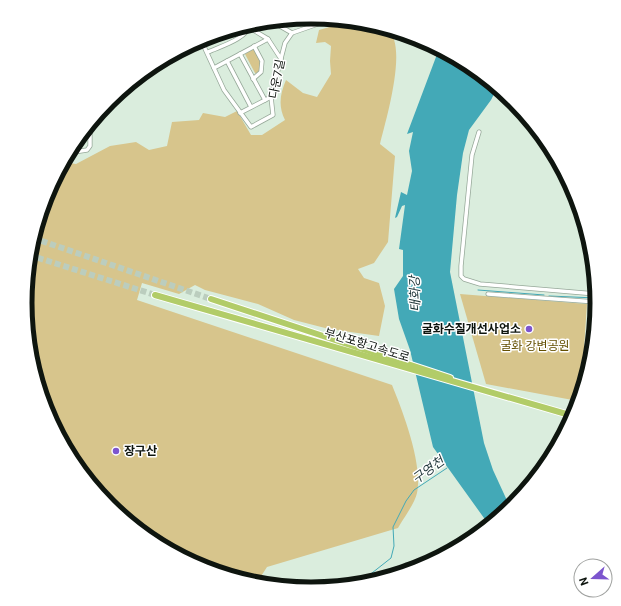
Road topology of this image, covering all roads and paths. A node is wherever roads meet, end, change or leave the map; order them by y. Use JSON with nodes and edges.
{"nodes":[{"id":1,"x":317,"y":24,"type":"edge"},
{"id":2,"x":279,"y":26,"type":"edge"},
{"id":3,"x":253,"y":30,"type":"edge"},
{"id":4,"x":245,"y":32,"type":"edge"},
{"id":5,"x":292,"y":33,"type":"junction"},
{"id":6,"x":268,"y":39,"type":"junction"},
{"id":7,"x":204,"y":45,"type":"edge"},
{"id":8,"x":254,"y":46,"type":"junction"},
{"id":9,"x":208,"y":52,"type":"junction"},
{"id":10,"x":240,"y":54,"type":"junction"},
{"id":11,"x":281,"y":59,"type":"junction"},
{"id":12,"x":227,"y":61,"type":"junction"},
{"id":13,"x":214,"y":68,"type":"junction"},
{"id":14,"x":253,"y":79,"type":"junction"},
{"id":15,"x":271,"y":97,"type":"junction"},
{"id":16,"x":264,"y":100,"type":"junction"},
{"id":17,"x":251,"y":107,"type":"junction"},
{"id":18,"x":240,"y":113,"type":"junction"},
{"id":19,"x":90,"y":132,"type":"edge"},
{"id":20,"x":479,"y":132,"type":"dead end"},
{"id":21,"x":77,"y":152,"type":"edge"},
{"id":22,"x":547,"y":290,"type":"junction"},
{"id":23,"x":589,"y":293,"type":"edge"},
{"id":24,"x":488,"y":294,"type":"dead end"},
{"id":25,"x":155,"y":296,"type":"tunnel mouth"},
{"id":26,"x":546,"y":298,"type":"junction"},
{"id":27,"x":211,"y":300,"type":"tunnel mouth"},
{"id":28,"x":590,"y":302,"type":"edge"},
{"id":29,"x":363,"y":353,"type":"junction"},
{"id":30,"x":567,"y":412,"type":"edge"},
{"id":31,"x":566,"y":414,"type":"edge"}],
"edges":[{"from":1,"to":5,"type":"street"},
{"from":2,"to":5,"type":"street"},
{"from":3,"to":6,"type":"street"},
{"from":4,"to":9,"type":"street"},
{"from":5,"to":11,"type":"street","name":"다운7길"},
{"from":6,"to":8,"type":"street"},
{"from":6,"to":11,"type":"street"},
{"from":7,"to":9,"type":"street","name":"다운7길"},
{"from":8,"to":10,"type":"street"},
{"from":8,"to":14,"type":"street"},
{"from":9,"to":13,"type":"street","name":"다운7길"},
{"from":10,"to":12,"type":"street"},
{"from":10,"to":14,"type":"street"},
{"from":11,"to":15,"type":"street","name":"다운7길"},
{"from":12,"to":13,"type":"street"},
{"from":12,"to":17,"type":"street"},
{"from":13,"to":18,"type":"street","name":"다운7길"},
{"from":14,"to":16,"type":"street"},
{"from":15,"to":16,"type":"street"},
{"from":15,"to":18,"type":"street","name":"다운7길"},
{"from":16,"to":17,"type":"street"},
{"from":17,"to":18,"type":"street"},
{"from":19,"to":21,"type":"street"},
{"from":20,"to":22,"type":"street"},
{"from":22,"to":23,"type":"street"},
{"from":22,"to":26,"type":"street"},
{"from":24,"to":26,"type":"street"},
{"from":25,"to":29,"type":"highway","name":"부산포항고속도로"},
{"from":26,"to":28,"type":"street"},
{"from":27,"to":29,"type":"highway","name":"부산포항고속도로"},
{"from":29,"to":30,"type":"highway","name":"부산포항고속도로"},
{"from":29,"to":31,"type":"highway","name":"부산포항고속도로"}]}
